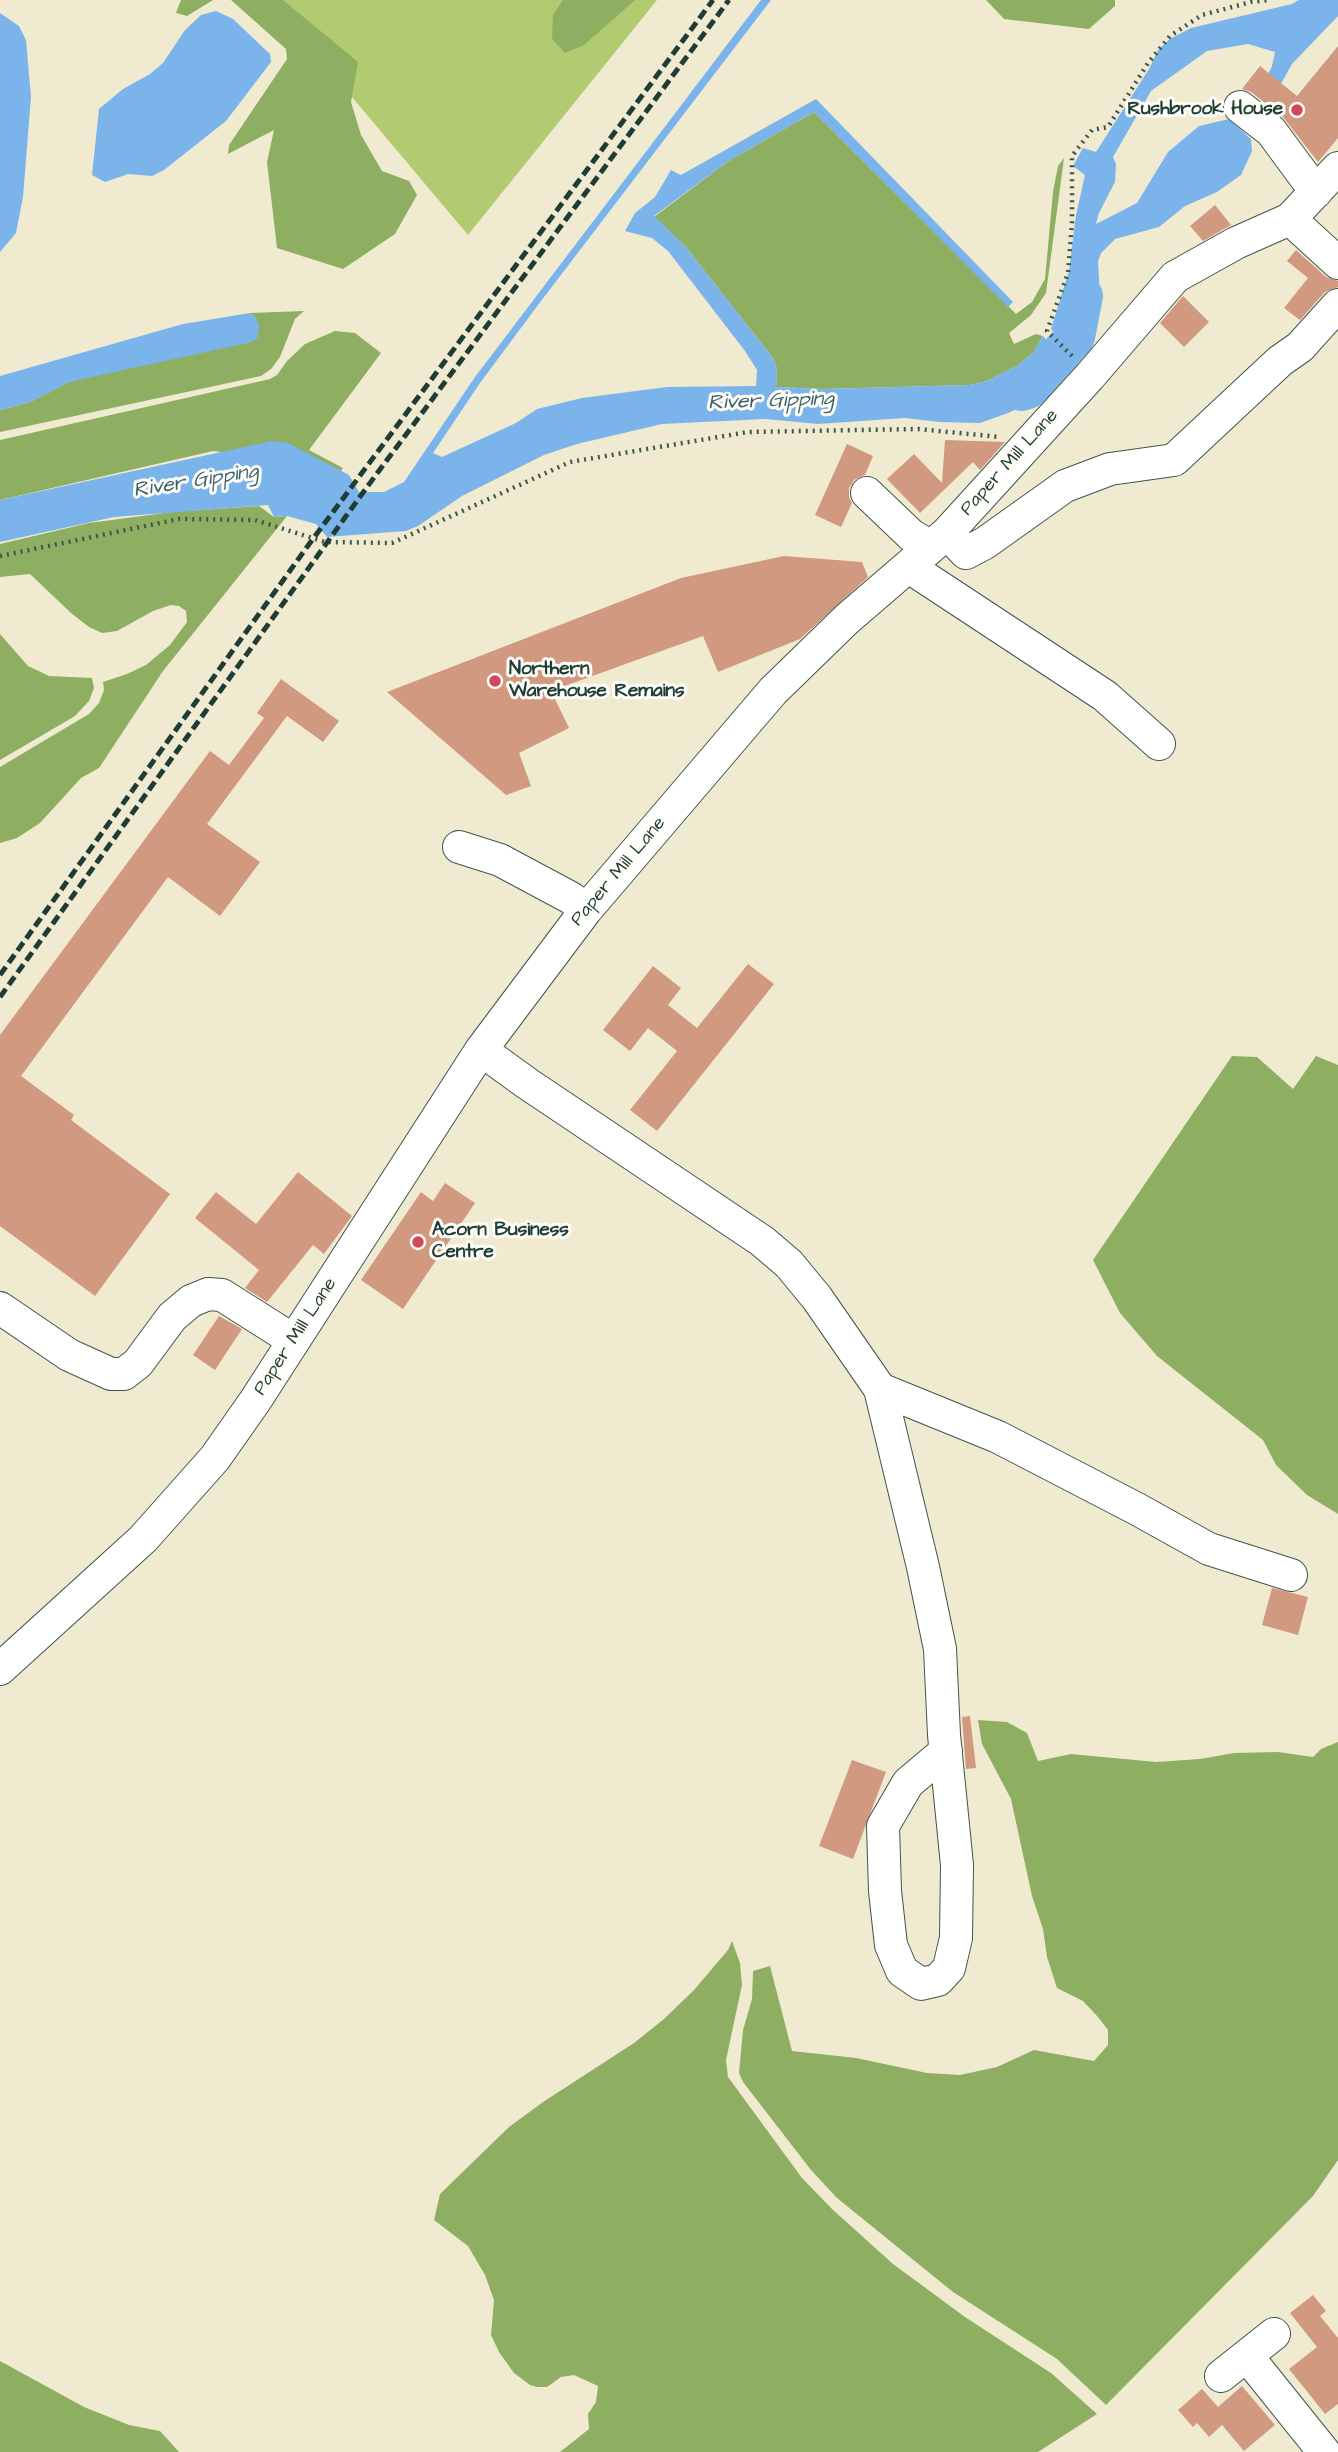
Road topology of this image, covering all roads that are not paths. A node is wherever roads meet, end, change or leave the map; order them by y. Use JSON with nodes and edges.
{"nodes":[{"id":1,"x":1240,"y":107,"type":"dead end"},
{"id":2,"x":1338,"y":168,"type":"edge"},
{"id":3,"x":1316,"y":192,"type":"junction"},
{"id":4,"x":1290,"y":219,"type":"junction"},
{"id":5,"x":1338,"y":263,"type":"edge"},
{"id":6,"x":1338,"y":304,"type":"edge"},
{"id":7,"x":867,"y":493,"type":"dead end"},
{"id":8,"x":929,"y":549,"type":"junction"},
{"id":9,"x":1159,"y":744,"type":"dead end"},
{"id":10,"x":459,"y":848,"type":"dead end"},
{"id":11,"x":586,"y":910,"type":"junction"},
{"id":12,"x":481,"y":1050,"type":"junction"},
{"id":13,"x":0,"y":1308,"type":"edge"},
{"id":14,"x":293,"y":1340,"type":"junction"},
{"id":15,"x":880,"y":1389,"type":"junction"},
{"id":16,"x":1291,"y":1575,"type":"dead end"},
{"id":17,"x":0,"y":1669,"type":"edge"},
{"id":18,"x":946,"y":1751,"type":"junction"},
{"id":19,"x":1274,"y":2334,"type":"dead end"},
{"id":20,"x":1247,"y":2356,"type":"junction"},
{"id":21,"x":1221,"y":2376,"type":"dead end"},
{"id":22,"x":1324,"y":2452,"type":"edge"}],
"edges":[{"from":1,"to":3,"type":"street"},
{"from":2,"to":3,"type":"street","name":"Paper Mill Lane"},
{"from":3,"to":4,"type":"street","name":"Paper Mill Lane"},
{"from":4,"to":5,"type":"street"},
{"from":4,"to":8,"type":"street","name":"Paper Mill Lane"},
{"from":6,"to":8,"type":"street"},
{"from":7,"to":8,"type":"street"},
{"from":8,"to":9,"type":"street"},
{"from":8,"to":11,"type":"street","name":"Paper Mill Lane"},
{"from":10,"to":11,"type":"street"},
{"from":11,"to":12,"type":"street","name":"Paper Mill Lane"},
{"from":12,"to":14,"type":"street","name":"Paper Mill Lane"},
{"from":12,"to":15,"type":"street"},
{"from":13,"to":14,"type":"street"},
{"from":14,"to":17,"type":"street","name":"Paper Mill Lane"},
{"from":15,"to":16,"type":"street"},
{"from":15,"to":18,"type":"street"},
{"from":18,"to":18,"type":"street"},
{"from":19,"to":20,"type":"street"},
{"from":20,"to":21,"type":"street"},
{"from":20,"to":22,"type":"street"}]}
